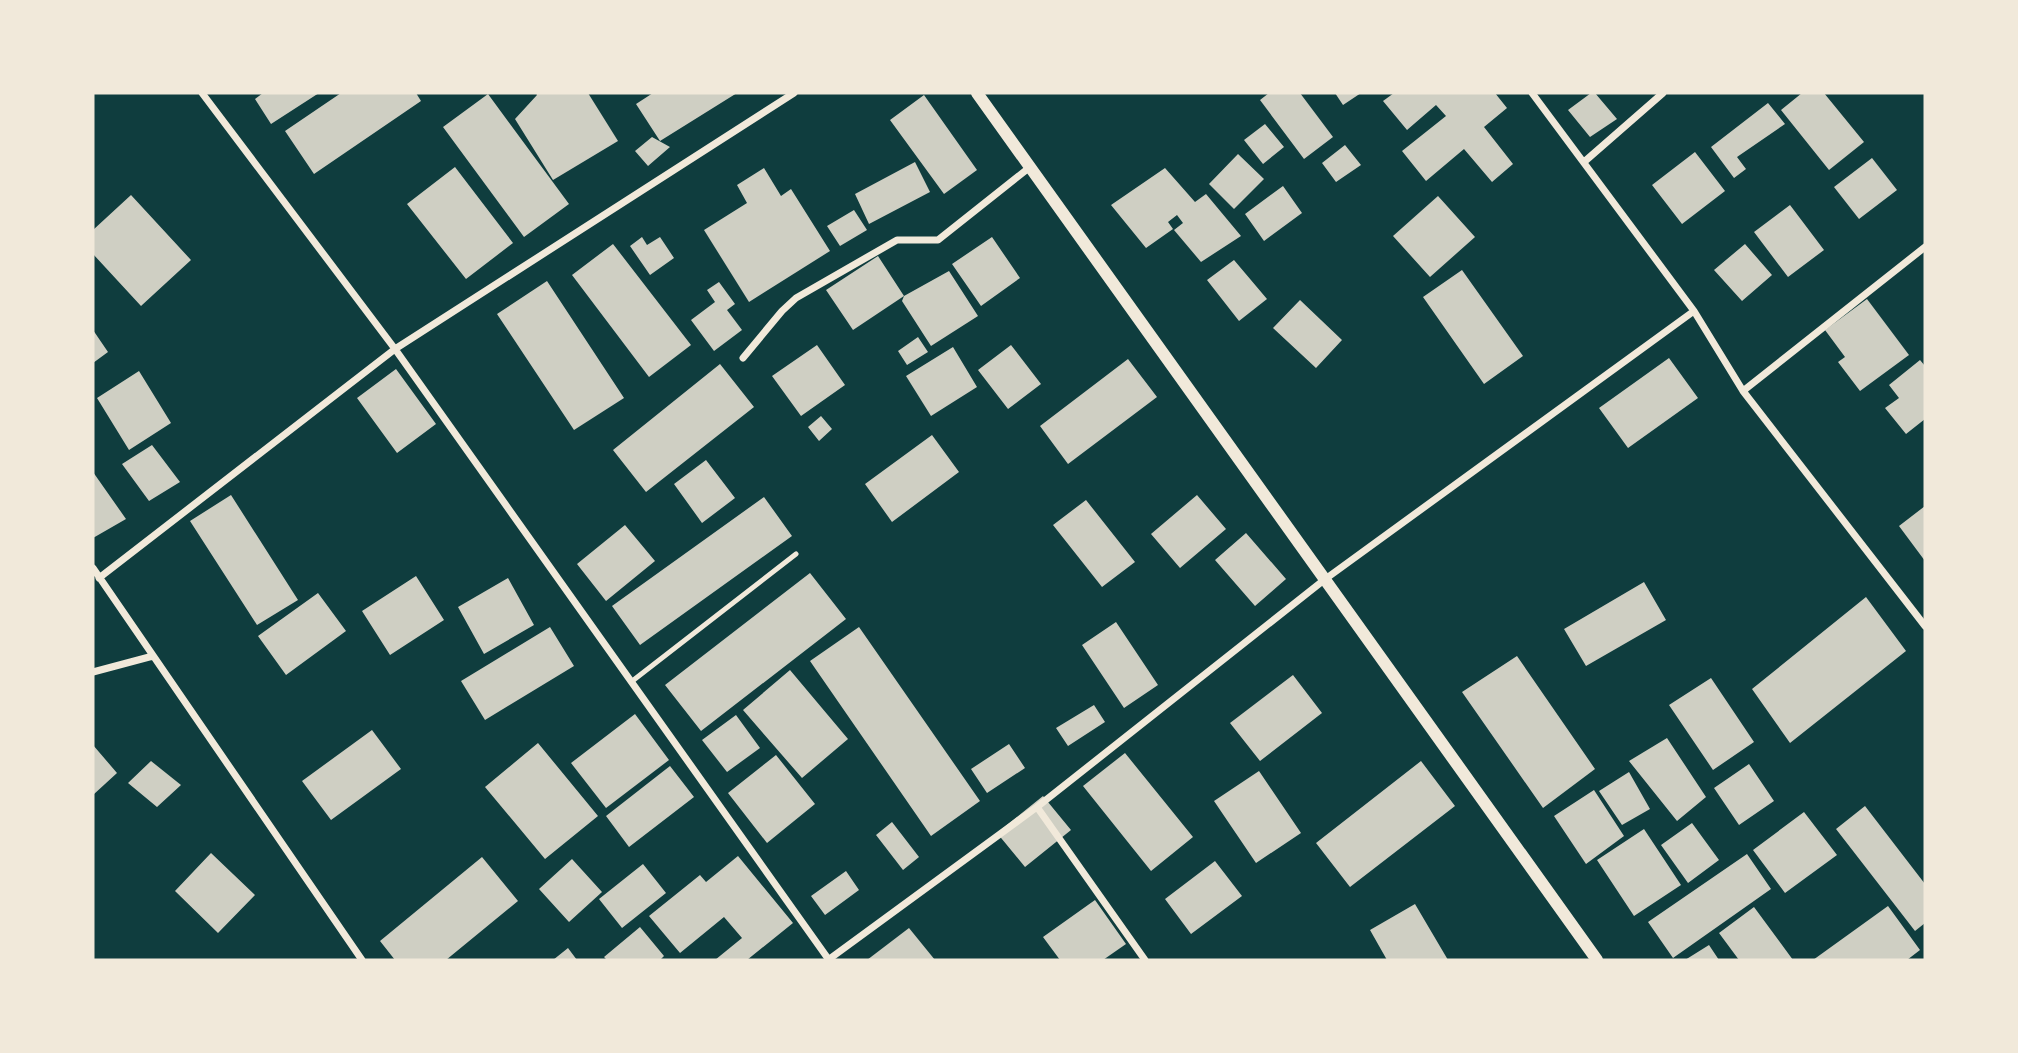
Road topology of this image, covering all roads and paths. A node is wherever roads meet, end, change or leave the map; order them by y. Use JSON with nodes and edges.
{"nodes":[{"id":1,"x":202,"y":93,"type":"edge"},
{"id":2,"x":794,"y":93,"type":"edge"},
{"id":3,"x":977,"y":93,"type":"edge"},
{"id":4,"x":1532,"y":93,"type":"edge"},
{"id":5,"x":1663,"y":93,"type":"edge"},
{"id":6,"x":1584,"y":162,"type":"junction"},
{"id":7,"x":1030,"y":167,"type":"junction"},
{"id":8,"x":1925,"y":247,"type":"edge"},
{"id":9,"x":1694,"y":311,"type":"junction"},
{"id":10,"x":395,"y":349,"type":"junction"},
{"id":11,"x":743,"y":358,"type":"dead end"},
{"id":12,"x":1743,"y":391,"type":"junction"},
{"id":13,"x":796,"y":554,"type":"dead end"},
{"id":14,"x":93,"y":568,"type":"edge"},
{"id":15,"x":100,"y":578,"type":"junction"},
{"id":16,"x":1324,"y":580,"type":"junction"},
{"id":17,"x":1925,"y":626,"type":"edge"},
{"id":18,"x":153,"y":656,"type":"junction"},
{"id":19,"x":93,"y":672,"type":"edge"},
{"id":20,"x":631,"y":682,"type":"junction"},
{"id":21,"x":1037,"y":807,"type":"junction"},
{"id":22,"x":362,"y":960,"type":"edge"},
{"id":23,"x":829,"y":960,"type":"edge"},
{"id":24,"x":1145,"y":960,"type":"edge"},
{"id":25,"x":1597,"y":960,"type":"edge"}],
"edges":[{"from":1,"to":10,"type":"street"},
{"from":2,"to":10,"type":"street"},
{"from":3,"to":7,"type":"street"},
{"from":4,"to":6,"type":"street"},
{"from":5,"to":6,"type":"street"},
{"from":6,"to":9,"type":"street"},
{"from":7,"to":11,"type":"street"},
{"from":7,"to":16,"type":"street"},
{"from":8,"to":12,"type":"street"},
{"from":9,"to":12,"type":"street"},
{"from":9,"to":16,"type":"street"},
{"from":10,"to":15,"type":"street"},
{"from":10,"to":20,"type":"street"},
{"from":12,"to":17,"type":"street"},
{"from":13,"to":20,"type":"lane"},
{"from":14,"to":15,"type":"street"},
{"from":15,"to":18,"type":"street"},
{"from":16,"to":21,"type":"street"},
{"from":16,"to":25,"type":"street"},
{"from":18,"to":19,"type":"street"},
{"from":18,"to":22,"type":"street"},
{"from":20,"to":23,"type":"street"},
{"from":21,"to":23,"type":"street"},
{"from":21,"to":24,"type":"street"}]}
